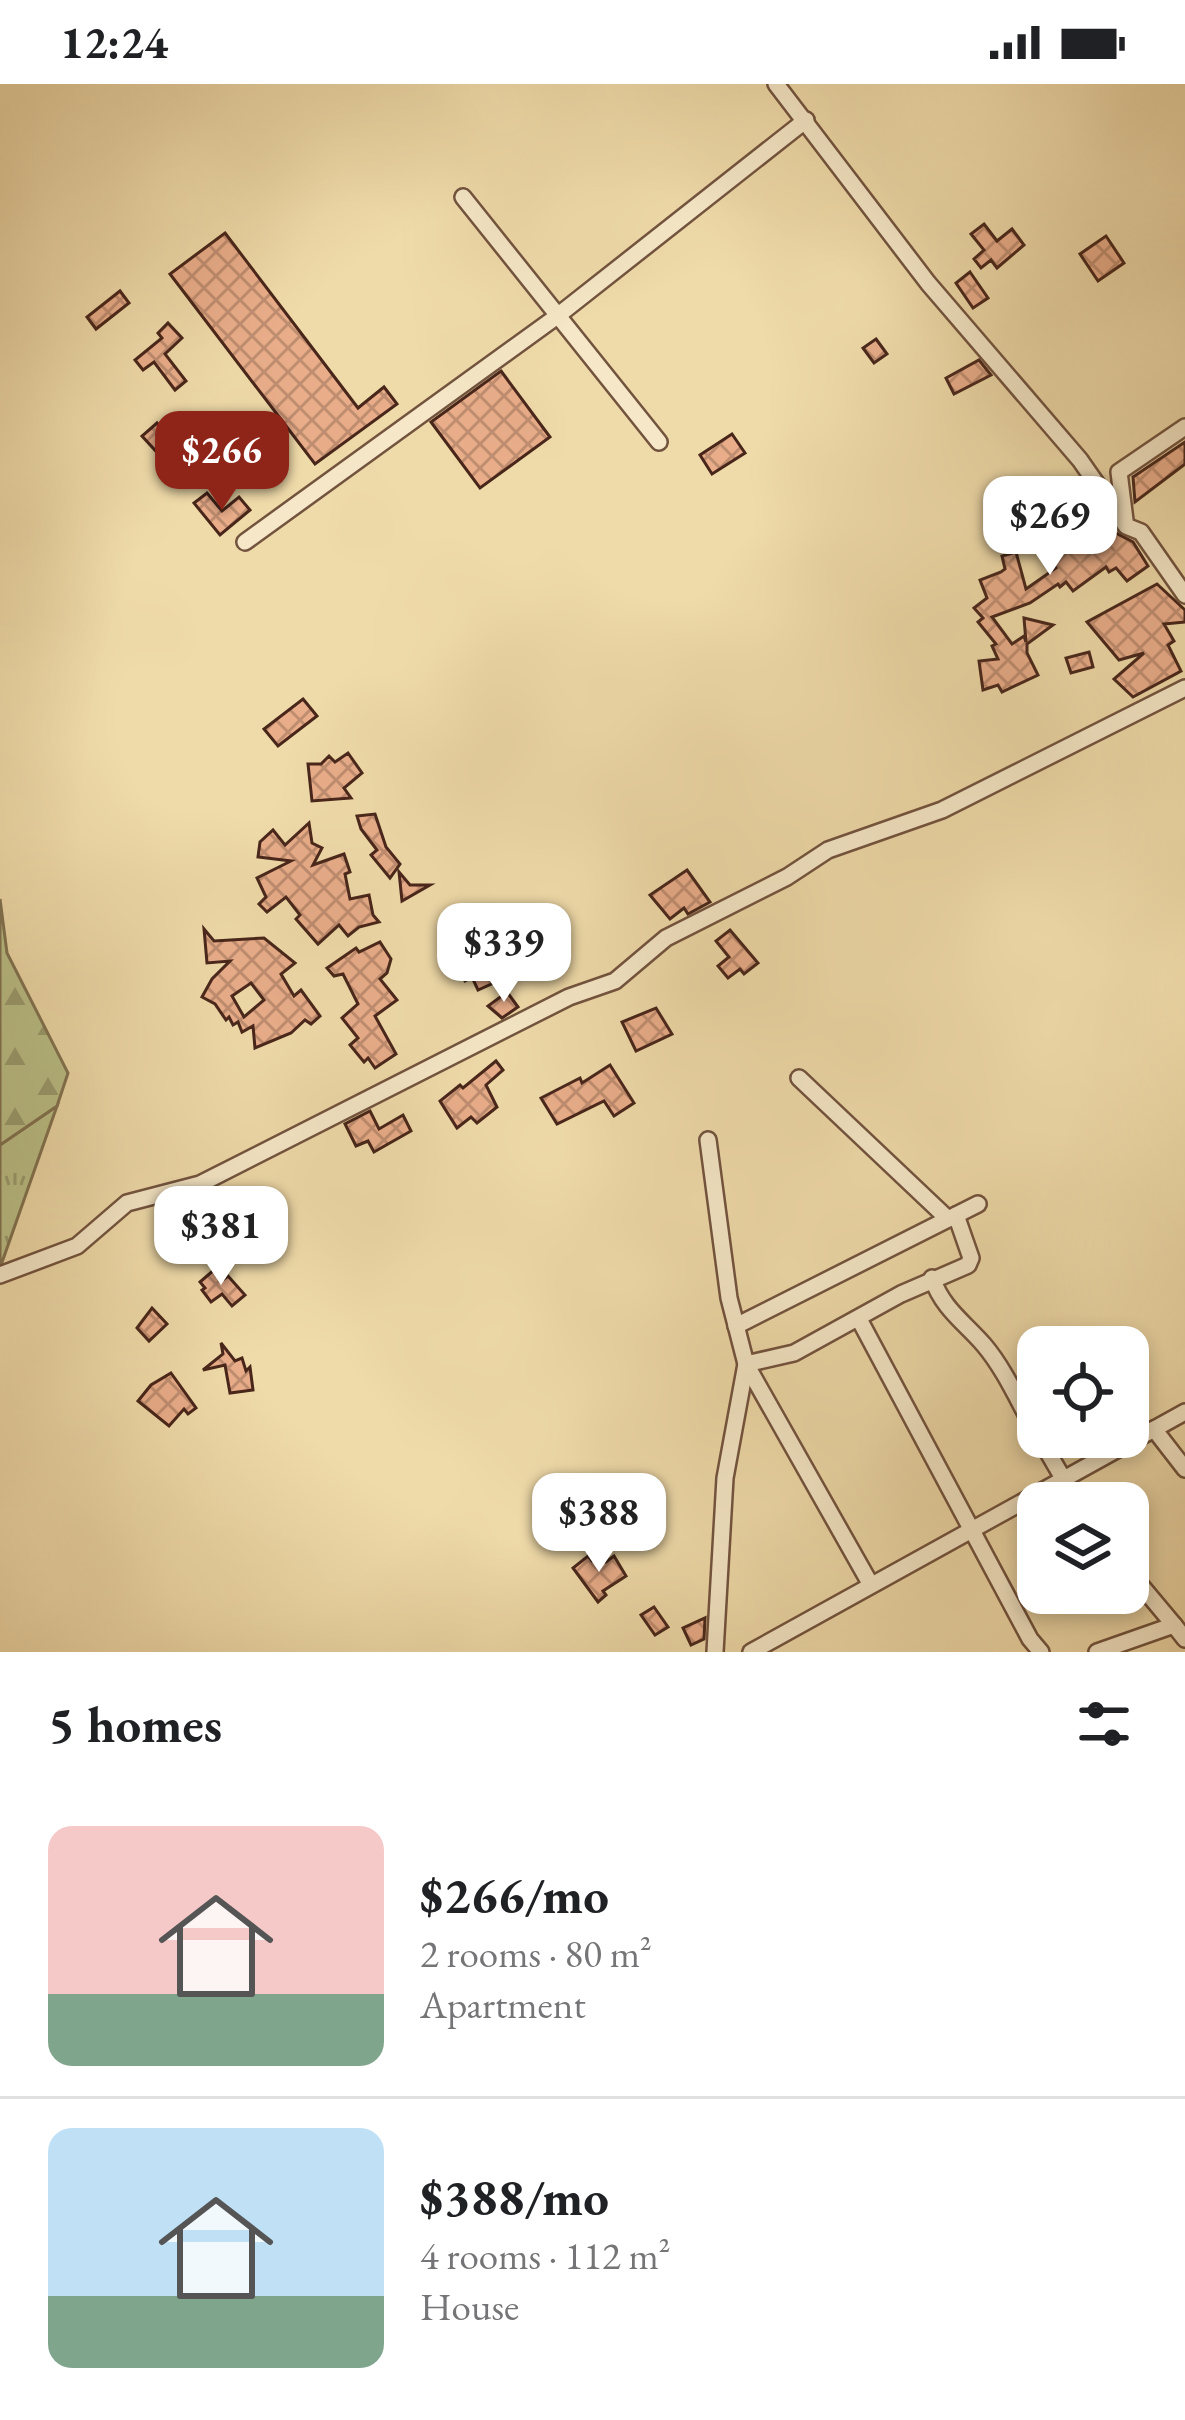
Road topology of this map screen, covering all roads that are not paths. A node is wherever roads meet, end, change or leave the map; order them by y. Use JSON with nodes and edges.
{"nodes":[{"id":1,"x":776,"y":84,"type":"edge"},
{"id":2,"x":806,"y":120,"type":"junction"},
{"id":3,"x":463,"y":197,"type":"dead end"},
{"id":4,"x":556,"y":317,"type":"junction"},
{"id":5,"x":1185,"y":427,"type":"edge"},
{"id":6,"x":659,"y":442,"type":"dead end"},
{"id":7,"x":1126,"y":526,"type":"junction"},
{"id":8,"x":245,"y":542,"type":"dead end"},
{"id":9,"x":1185,"y":595,"type":"edge"},
{"id":10,"x":1185,"y":688,"type":"edge"},
{"id":11,"x":800,"y":1078,"type":"dead end"},
{"id":12,"x":708,"y":1140,"type":"dead end"},
{"id":13,"x":978,"y":1204,"type":"dead end"},
{"id":14,"x":952,"y":1217,"type":"junction"},
{"id":15,"x":0,"y":1275,"type":"edge"},
{"id":16,"x":932,"y":1278,"type":"junction"},
{"id":17,"x":859,"y":1319,"type":"junction"},
{"id":18,"x":736,"y":1326,"type":"junction"},
{"id":19,"x":746,"y":1364,"type":"junction"},
{"id":20,"x":1017,"y":1400,"type":"edge"},
{"id":21,"x":1185,"y":1412,"type":"edge"},
{"id":22,"x":1154,"y":1429,"type":"junction"},
{"id":23,"x":1185,"y":1469,"type":"edge"},
{"id":24,"x":1060,"y":1482,"type":"edge"},
{"id":25,"x":1017,"y":1506,"type":"edge"},
{"id":26,"x":971,"y":1531,"type":"junction"},
{"id":27,"x":871,"y":1585,"type":"junction"},
{"id":28,"x":1149,"y":1596,"type":"edge"},
{"id":29,"x":1179,"y":1632,"type":"edge"},
{"id":30,"x":715,"y":1652,"type":"edge"},
{"id":31,"x":751,"y":1652,"type":"edge"},
{"id":32,"x":1042,"y":1652,"type":"edge"},
{"id":33,"x":1097,"y":1652,"type":"edge"}],
"edges":[{"from":1,"to":2,"type":"street"},
{"from":2,"to":4,"type":"street"},
{"from":2,"to":7,"type":"street"},
{"from":3,"to":4,"type":"street"},
{"from":4,"to":6,"type":"street"},
{"from":4,"to":8,"type":"street"},
{"from":5,"to":7,"type":"street"},
{"from":7,"to":9,"type":"street"},
{"from":10,"to":15,"type":"street"},
{"from":11,"to":14,"type":"street"},
{"from":12,"to":18,"type":"street"},
{"from":13,"to":14,"type":"street"},
{"from":14,"to":16,"type":"street"},
{"from":14,"to":18,"type":"street"},
{"from":16,"to":17,"type":"street"},
{"from":16,"to":20,"type":"street"},
{"from":17,"to":19,"type":"street"},
{"from":17,"to":26,"type":"street"},
{"from":18,"to":19,"type":"street"},
{"from":19,"to":27,"type":"street"},
{"from":19,"to":30,"type":"street"},
{"from":21,"to":22,"type":"street"},
{"from":22,"to":23,"type":"street"},
{"from":22,"to":24,"type":"street"},
{"from":25,"to":26,"type":"street"},
{"from":26,"to":27,"type":"street"},
{"from":26,"to":32,"type":"street"},
{"from":27,"to":31,"type":"street"},
{"from":28,"to":29,"type":"street"},
{"from":29,"to":33,"type":"street"}]}
